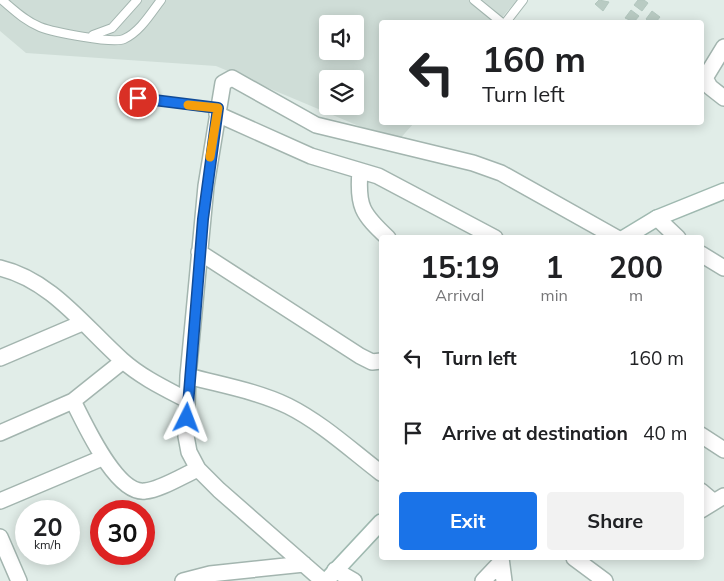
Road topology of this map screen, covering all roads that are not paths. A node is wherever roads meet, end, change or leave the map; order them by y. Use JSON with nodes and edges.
{"nodes":[{"id":1,"x":2,"y":0,"type":"edge"},
{"id":2,"x":137,"y":0,"type":"edge"},
{"id":3,"x":161,"y":0,"type":"edge"},
{"id":4,"x":474,"y":0,"type":"edge"},
{"id":5,"x":523,"y":0,"type":"edge"},
{"id":6,"x":499,"y":20,"type":"edge"},
{"id":7,"x":508,"y":20,"type":"edge"},
{"id":8,"x":89,"y":36,"type":"junction"},
{"id":9,"x":724,"y":47,"type":"edge"},
{"id":10,"x":138,"y":98,"type":"dead end"},
{"id":11,"x":724,"y":98,"type":"edge"},
{"id":12,"x":217,"y":111,"type":"junction"},
{"id":13,"x":360,"y":171,"type":"junction"},
{"id":14,"x":724,"y":192,"type":"edge"},
{"id":15,"x":657,"y":218,"type":"junction"},
{"id":16,"x":385,"y":235,"type":"edge"},
{"id":17,"x":489,"y":235,"type":"edge"},
{"id":18,"x":612,"y":235,"type":"edge"},
{"id":19,"x":629,"y":235,"type":"edge"},
{"id":20,"x":675,"y":235,"type":"edge"},
{"id":21,"x":200,"y":252,"type":"junction"},
{"id":22,"x":704,"y":256,"type":"edge"},
{"id":23,"x":0,"y":268,"type":"edge"},
{"id":24,"x":724,"y":268,"type":"edge"},
{"id":25,"x":82,"y":323,"type":"junction"},
{"id":26,"x":0,"y":358,"type":"edge"},
{"id":27,"x":123,"y":361,"type":"junction"},
{"id":28,"x":379,"y":361,"type":"edge"},
{"id":29,"x":188,"y":376,"type":"junction"},
{"id":30,"x":187,"y":400,"type":"junction"},
{"id":31,"x":73,"y":401,"type":"junction"},
{"id":32,"x":0,"y":433,"type":"edge"},
{"id":33,"x":704,"y":437,"type":"edge"},
{"id":34,"x":724,"y":450,"type":"edge"},
{"id":35,"x":102,"y":458,"type":"junction"},
{"id":36,"x":198,"y":469,"type":"junction"},
{"id":37,"x":379,"y":471,"type":"edge"},
{"id":38,"x":704,"y":494,"type":"edge"},
{"id":39,"x":0,"y":501,"type":"edge"},
{"id":40,"x":713,"y":503,"type":"edge"},
{"id":41,"x":379,"y":524,"type":"edge"},
{"id":42,"x":0,"y":536,"type":"edge"},
{"id":43,"x":501,"y":560,"type":"edge"},
{"id":44,"x":577,"y":560,"type":"edge"},
{"id":45,"x":304,"y":564,"type":"junction"},
{"id":46,"x":6,"y":565,"type":"edge"},
{"id":47,"x":328,"y":577,"type":"edge"},
{"id":48,"x":19,"y":581,"type":"edge"},
{"id":49,"x":183,"y":581,"type":"edge"},
{"id":50,"x":354,"y":581,"type":"edge"},
{"id":51,"x":483,"y":581,"type":"edge"},
{"id":52,"x":504,"y":581,"type":"edge"},
{"id":53,"x":605,"y":581,"type":"edge"}],
"edges":[{"from":1,"to":8,"type":"lane"},
{"from":2,"to":8,"type":"lane"},
{"from":3,"to":8,"type":"lane"},
{"from":4,"to":6,"type":"lane"},
{"from":5,"to":7,"type":"lane"},
{"from":9,"to":11,"type":"street"},
{"from":10,"to":12,"type":"lane"},
{"from":12,"to":13,"type":"street"},
{"from":12,"to":18,"type":"street"},
{"from":12,"to":21,"type":"street"},
{"from":13,"to":16,"type":"street"},
{"from":13,"to":17,"type":"street"},
{"from":14,"to":15,"type":"street"},
{"from":15,"to":19,"type":"street"},
{"from":15,"to":20,"type":"street"},
{"from":21,"to":28,"type":"street"},
{"from":21,"to":29,"type":"street"},
{"from":22,"to":24,"type":"street"},
{"from":23,"to":25,"type":"street"},
{"from":25,"to":26,"type":"street"},
{"from":25,"to":27,"type":"street"},
{"from":27,"to":30,"type":"street"},
{"from":27,"to":31,"type":"street"},
{"from":29,"to":30,"type":"street"},
{"from":29,"to":37,"type":"street"},
{"from":30,"to":36,"type":"street"},
{"from":31,"to":32,"type":"street"},
{"from":31,"to":35,"type":"street"},
{"from":33,"to":34,"type":"street"},
{"from":35,"to":36,"type":"street"},
{"from":35,"to":39,"type":"street"},
{"from":36,"to":45,"type":"street"},
{"from":38,"to":40,"type":"street"},
{"from":41,"to":47,"type":"street"},
{"from":42,"to":46,"type":"street"},
{"from":43,"to":51,"type":"street"},
{"from":43,"to":52,"type":"street"},
{"from":44,"to":53,"type":"street"},
{"from":45,"to":47,"type":"street"},
{"from":45,"to":49,"type":"street"},
{"from":46,"to":48,"type":"street"},
{"from":47,"to":50,"type":"street"}]}
